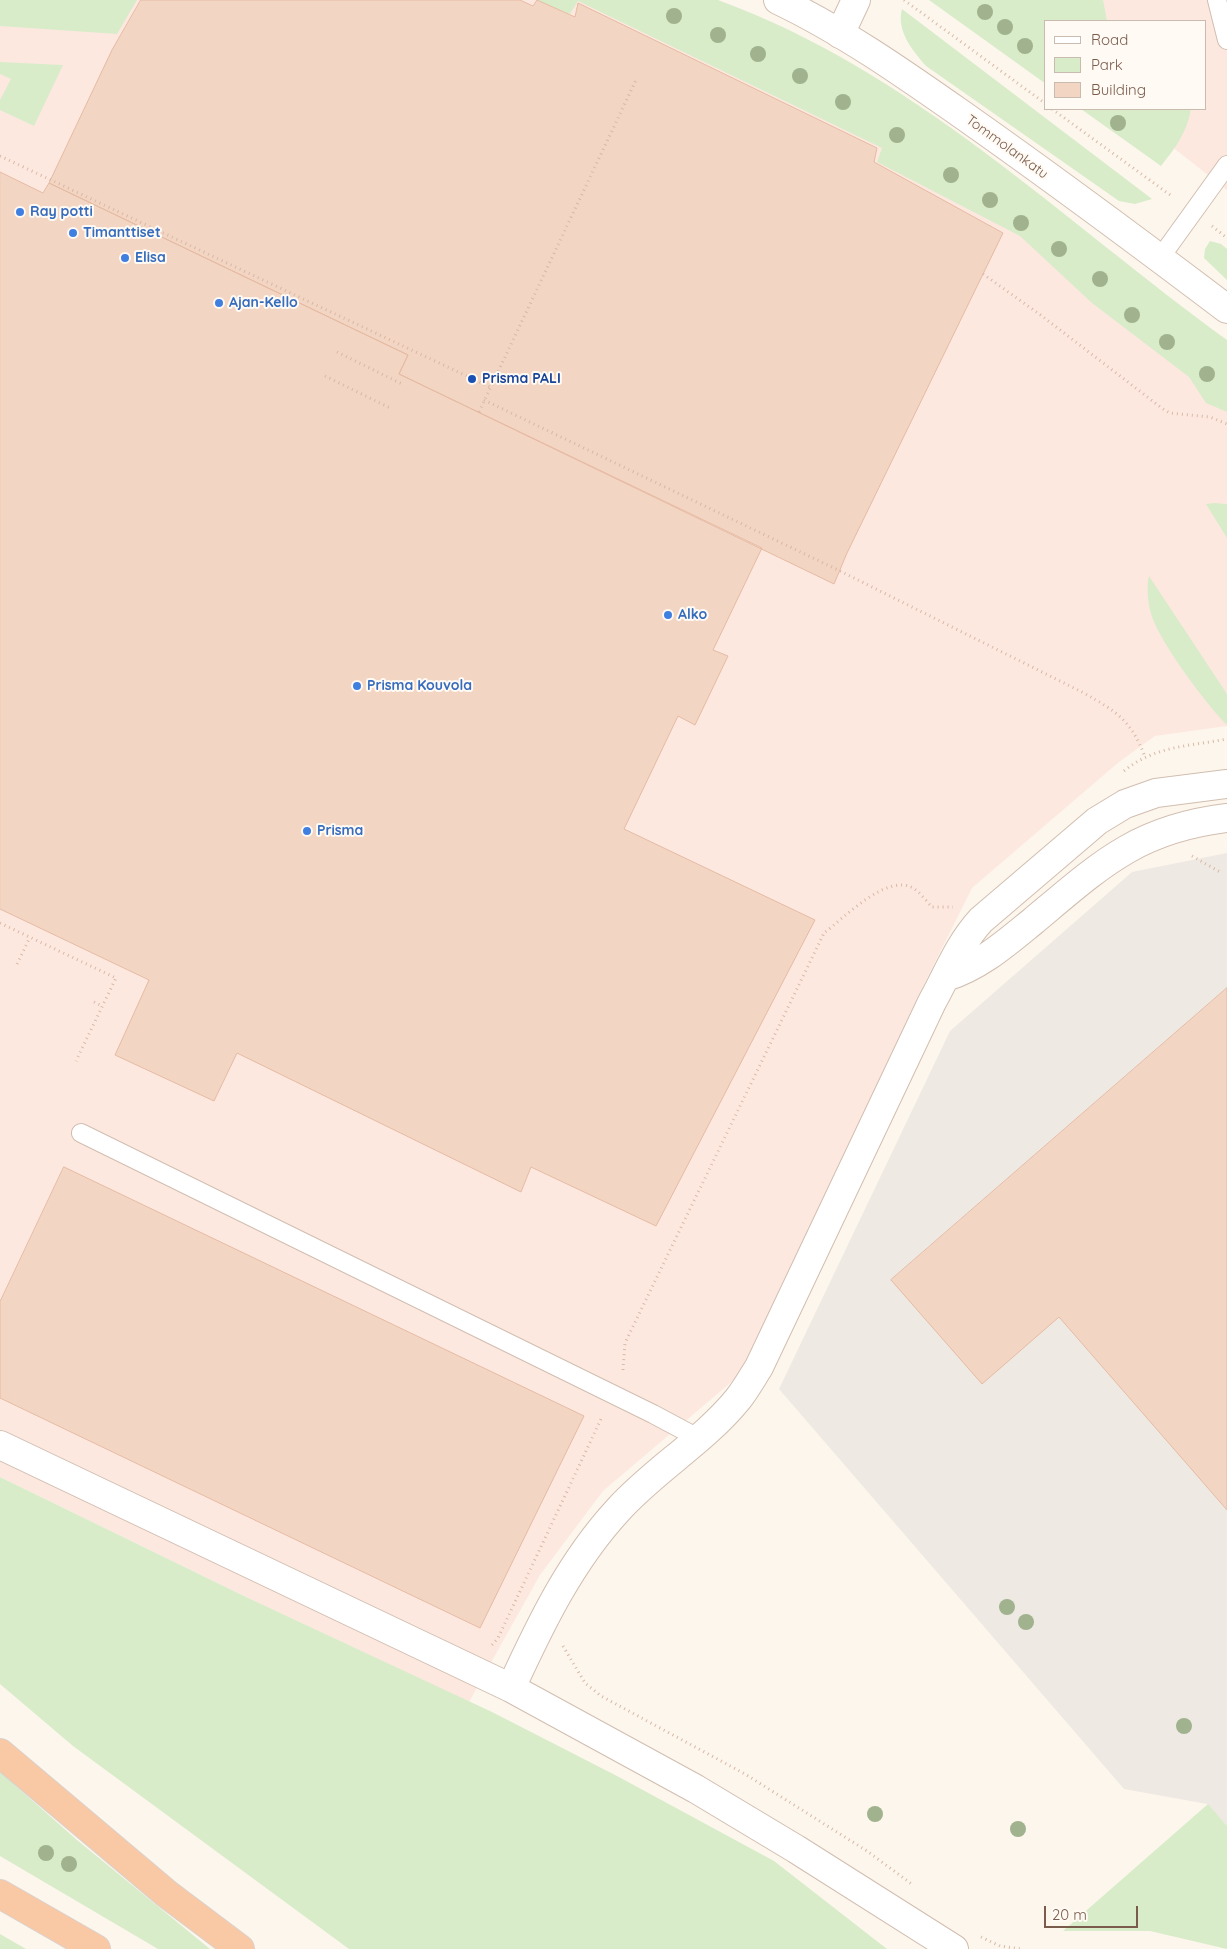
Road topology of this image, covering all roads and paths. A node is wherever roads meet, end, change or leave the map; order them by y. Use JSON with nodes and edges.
{"nodes":[{"id":1,"x":778,"y":0,"type":"edge"},
{"id":2,"x":856,"y":0,"type":"edge"},
{"id":3,"x":904,"y":0,"type":"edge"},
{"id":4,"x":1217,"y":0,"type":"edge"},
{"id":5,"x":840,"y":34,"type":"junction"},
{"id":6,"x":1227,"y":40,"type":"edge"},
{"id":7,"x":636,"y":80,"type":"dead end"},
{"id":8,"x":1044,"y":103,"type":"edge"},
{"id":9,"x":1053,"y":110,"type":"edge"},
{"id":10,"x":0,"y":156,"type":"edge"},
{"id":11,"x":1227,"y":165,"type":"edge"},
{"id":12,"x":1193,"y":212,"type":"junction"},
{"id":13,"x":1227,"y":238,"type":"edge"},
{"id":14,"x":1160,"y":258,"type":"junction"},
{"id":15,"x":983,"y":274,"type":"dead end"},
{"id":16,"x":1227,"y":309,"type":"edge"},
{"id":17,"x":337,"y":352,"type":"dead end"},
{"id":18,"x":325,"y":376,"type":"dead end"},
{"id":19,"x":404,"y":385,"type":"dead end"},
{"id":20,"x":490,"y":387,"type":"junction"},
{"id":21,"x":484,"y":400,"type":"junction"},
{"id":22,"x":392,"y":409,"type":"dead end"},
{"id":23,"x":479,"y":412,"type":"dead end"},
{"id":24,"x":1227,"y":424,"type":"edge"},
{"id":25,"x":1227,"y":738,"type":"edge"},
{"id":26,"x":1145,"y":757,"type":"junction"},
{"id":27,"x":1122,"y":772,"type":"dead end"},
{"id":28,"x":1227,"y":784,"type":"edge"},
{"id":29,"x":1227,"y":818,"type":"edge"},
{"id":30,"x":962,"y":902,"type":"dead end"},
{"id":31,"x":0,"y":922,"type":"edge"},
{"id":32,"x":30,"y":937,"type":"junction"},
{"id":33,"x":17,"y":964,"type":"dead end"},
{"id":34,"x":946,"y":977,"type":"junction"},
{"id":35,"x":94,"y":1002,"type":"dead end"},
{"id":36,"x":102,"y":1006,"type":"junction"},
{"id":37,"x":76,"y":1061,"type":"dead end"},
{"id":38,"x":81,"y":1133,"type":"dead end"},
{"id":39,"x":622,"y":1372,"type":"dead end"},
{"id":40,"x":606,"y":1409,"type":"dead end"},
{"id":41,"x":698,"y":1438,"type":"junction"},
{"id":42,"x":0,"y":1445,"type":"edge"},
{"id":43,"x":560,"y":1643,"type":"dead end"},
{"id":44,"x":491,"y":1647,"type":"dead end"},
{"id":45,"x":511,"y":1688,"type":"junction"},
{"id":46,"x":0,"y":1753,"type":"edge"},
{"id":47,"x":919,"y":1890,"type":"dead end"},
{"id":48,"x":0,"y":1894,"type":"edge"},
{"id":49,"x":977,"y":1935,"type":"dead end"},
{"id":50,"x":96,"y":1949,"type":"edge"},
{"id":51,"x":240,"y":1949,"type":"edge"},
{"id":52,"x":954,"y":1949,"type":"edge"},
{"id":53,"x":1021,"y":1949,"type":"edge"}],
"edges":[{"from":1,"to":5,"type":"street","name":"Tommolankatu"},
{"from":2,"to":5,"type":"street"},
{"from":3,"to":8,"type":"path"},
{"from":4,"to":6,"type":"lane"},
{"from":5,"to":14,"type":"street","name":"Tommolankatu"},
{"from":7,"to":20,"type":"path"},
{"from":9,"to":12,"type":"path"},
{"from":10,"to":20,"type":"path"},
{"from":11,"to":12,"type":"lane"},
{"from":12,"to":13,"type":"path"},
{"from":12,"to":14,"type":"lane"},
{"from":14,"to":16,"type":"street","name":"Tommolankatu"},
{"from":15,"to":24,"type":"path"},
{"from":17,"to":19,"type":"path"},
{"from":18,"to":22,"type":"path"},
{"from":20,"to":21,"type":"path"},
{"from":21,"to":23,"type":"path"},
{"from":21,"to":26,"type":"path"},
{"from":25,"to":26,"type":"path"},
{"from":26,"to":27,"type":"path"},
{"from":28,"to":34,"type":"street"},
{"from":29,"to":34,"type":"street"},
{"from":30,"to":39,"type":"path"},
{"from":31,"to":32,"type":"path"},
{"from":32,"to":33,"type":"path"},
{"from":32,"to":36,"type":"path"},
{"from":34,"to":41,"type":"street"},
{"from":35,"to":36,"type":"path"},
{"from":36,"to":37,"type":"path"},
{"from":38,"to":41,"type":"lane"},
{"from":40,"to":44,"type":"path"},
{"from":41,"to":45,"type":"street"},
{"from":42,"to":45,"type":"street"},
{"from":43,"to":47,"type":"path"},
{"from":45,"to":52,"type":"street"},
{"from":46,"to":51,"type":"highway"},
{"from":48,"to":50,"type":"highway"},
{"from":49,"to":53,"type":"path"}]}
